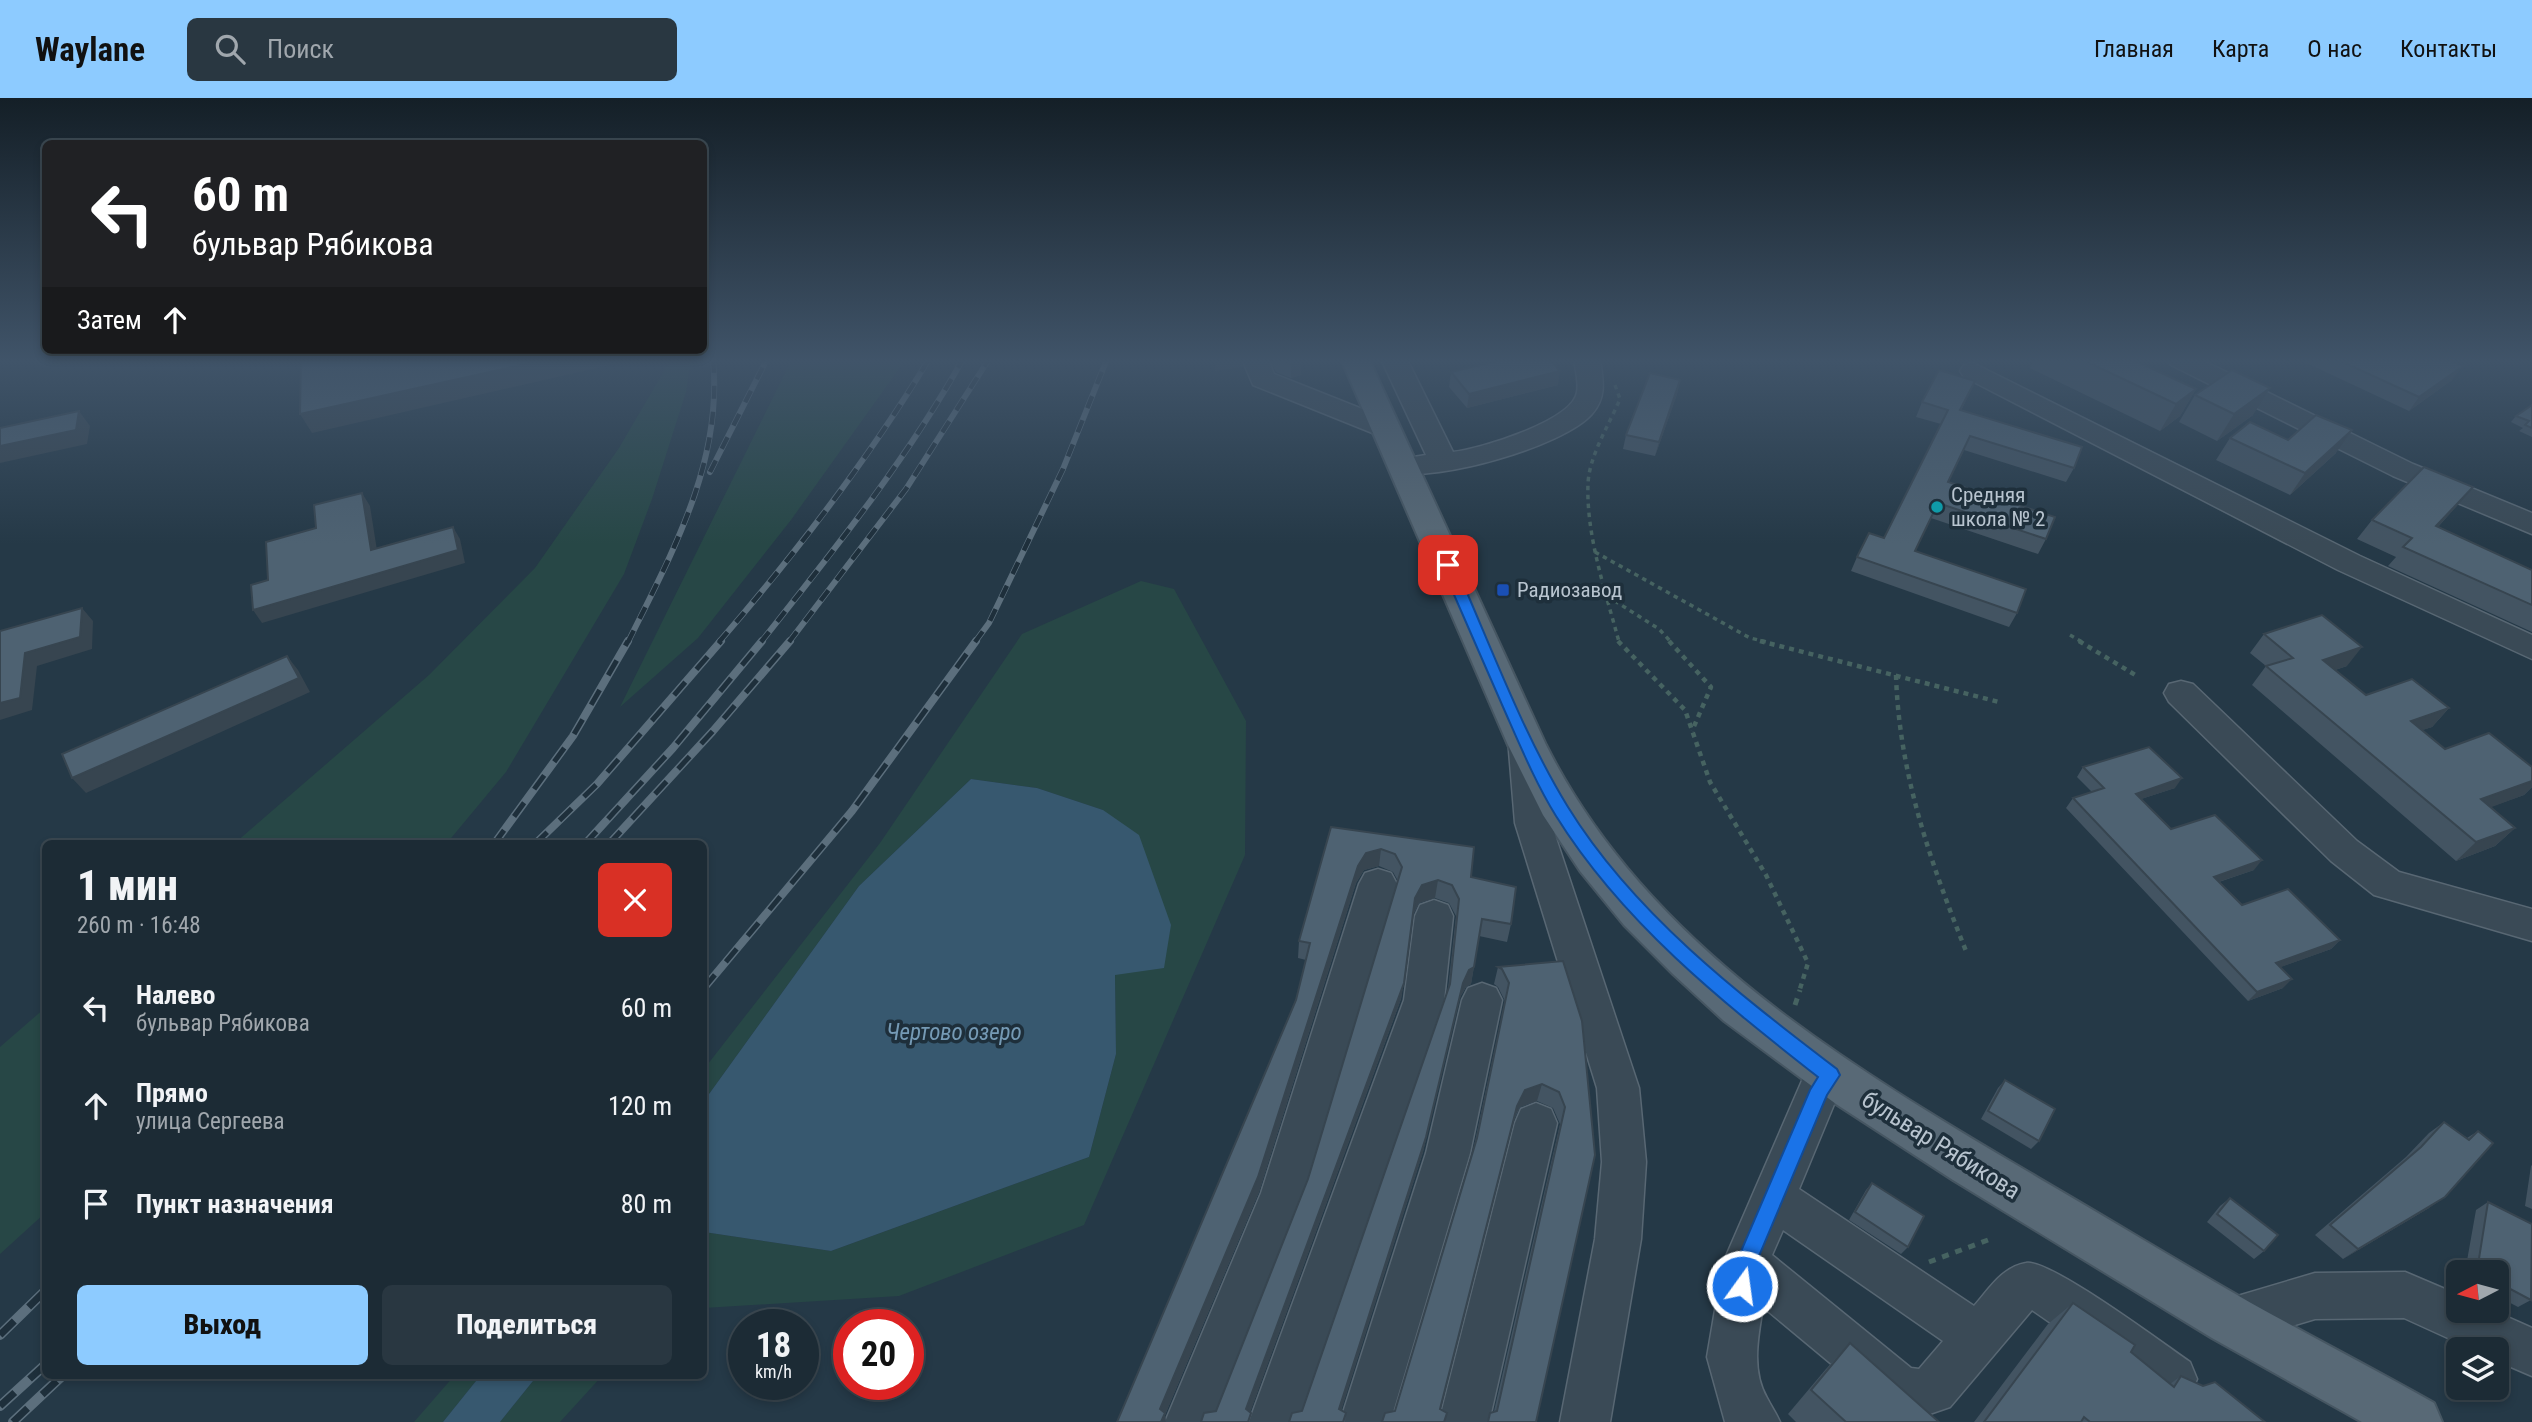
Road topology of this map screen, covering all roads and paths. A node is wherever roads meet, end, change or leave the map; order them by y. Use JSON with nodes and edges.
{"nodes":[{"id":1,"x":1367,"y":421,"type":"edge"},
{"id":2,"x":1382,"y":421,"type":"edge"},
{"id":3,"x":1424,"y":421,"type":"edge"},
{"id":4,"x":1569,"y":421,"type":"edge"},
{"id":5,"x":1611,"y":421,"type":"edge"},
{"id":6,"x":2070,"y":421,"type":"edge"},
{"id":7,"x":2304,"y":421,"type":"edge"},
{"id":8,"x":1385,"y":428,"type":"junction"},
{"id":9,"x":1443,"y":460,"type":"junction"},
{"id":10,"x":1405,"y":466,"type":"junction"},
{"id":11,"x":2532,"y":524,"type":"edge"},
{"id":12,"x":1594,"y":552,"type":"junction"},
{"id":13,"x":1606,"y":596,"type":"junction"},
{"id":14,"x":2070,"y":635,"type":"dead end"},
{"id":15,"x":2532,"y":648,"type":"edge"},
{"id":16,"x":1896,"y":675,"type":"junction"},
{"id":17,"x":2137,"y":676,"type":"dead end"},
{"id":18,"x":2181,"y":693,"type":"dead end"},
{"id":19,"x":1999,"y":702,"type":"dead end"},
{"id":20,"x":1692,"y":732,"type":"junction"},
{"id":21,"x":1525,"y":739,"type":"junction"},
{"id":22,"x":1378,"y":884,"type":"dead end"},
{"id":23,"x":1434,"y":916,"type":"dead end"},
{"id":24,"x":2532,"y":925,"type":"edge"},
{"id":25,"x":1966,"y":951,"type":"dead end"},
{"id":26,"x":1482,"y":1000,"type":"dead end"},
{"id":27,"x":1795,"y":1005,"type":"dead end"},
{"id":28,"x":1830,"y":1075,"type":"junction"},
{"id":29,"x":1536,"y":1123,"type":"dead end"},
{"id":30,"x":1773,"y":1198,"type":"junction"},
{"id":31,"x":1988,"y":1240,"type":"dead end"},
{"id":32,"x":1746,"y":1263,"type":"junction"},
{"id":33,"x":1889,"y":1277,"type":"junction"},
{"id":34,"x":2231,"y":1320,"type":"junction"},
{"id":35,"x":1978,"y":1337,"type":"junction"},
{"id":36,"x":2532,"y":1352,"type":"edge"},
{"id":37,"x":2173,"y":1379,"type":"dead end"},
{"id":38,"x":1190,"y":1422,"type":"edge"},
{"id":39,"x":1273,"y":1422,"type":"edge"},
{"id":40,"x":1365,"y":1422,"type":"edge"},
{"id":41,"x":1464,"y":1422,"type":"edge"},
{"id":42,"x":1585,"y":1422,"type":"edge"},
{"id":43,"x":1755,"y":1422,"type":"edge"},
{"id":44,"x":2415,"y":1422,"type":"edge"}],
"edges":[{"from":1,"to":8,"type":"street"},
{"from":2,"to":8,"type":"main road","name":"бульвар Рябикова"},
{"from":3,"to":9,"type":"street"},
{"from":4,"to":9,"type":"street"},
{"from":5,"to":12,"type":"path"},
{"from":6,"to":15,"type":"street"},
{"from":7,"to":11,"type":"street"},
{"from":8,"to":10,"type":"main road","name":"бульвар Рябикова"},
{"from":9,"to":10,"type":"street"},
{"from":10,"to":21,"type":"main road","name":"бульвар Рябикова"},
{"from":12,"to":13,"type":"path"},
{"from":12,"to":16,"type":"path"},
{"from":13,"to":20,"type":"path"},
{"from":13,"to":20,"type":"path"},
{"from":14,"to":17,"type":"path"},
{"from":16,"to":19,"type":"path"},
{"from":16,"to":25,"type":"path"},
{"from":18,"to":24,"type":"street"},
{"from":20,"to":27,"type":"path"},
{"from":21,"to":28,"type":"main road","name":"бульвар Рябикова"},
{"from":21,"to":42,"type":"street"},
{"from":22,"to":38,"type":"street"},
{"from":23,"to":39,"type":"street"},
{"from":26,"to":40,"type":"street"},
{"from":28,"to":30,"type":"street"},
{"from":28,"to":34,"type":"main road","name":"бульвар Рябикова"},
{"from":29,"to":41,"type":"street"},
{"from":30,"to":32,"type":"street"},
{"from":30,"to":33,"type":"street"},
{"from":31,"to":33,"type":"path"},
{"from":32,"to":35,"type":"street"},
{"from":32,"to":43,"type":"street"},
{"from":33,"to":35,"type":"street"},
{"from":34,"to":36,"type":"street"},
{"from":34,"to":44,"type":"main road","name":"бульвар Рябикова"},
{"from":35,"to":37,"type":"street"}]}
